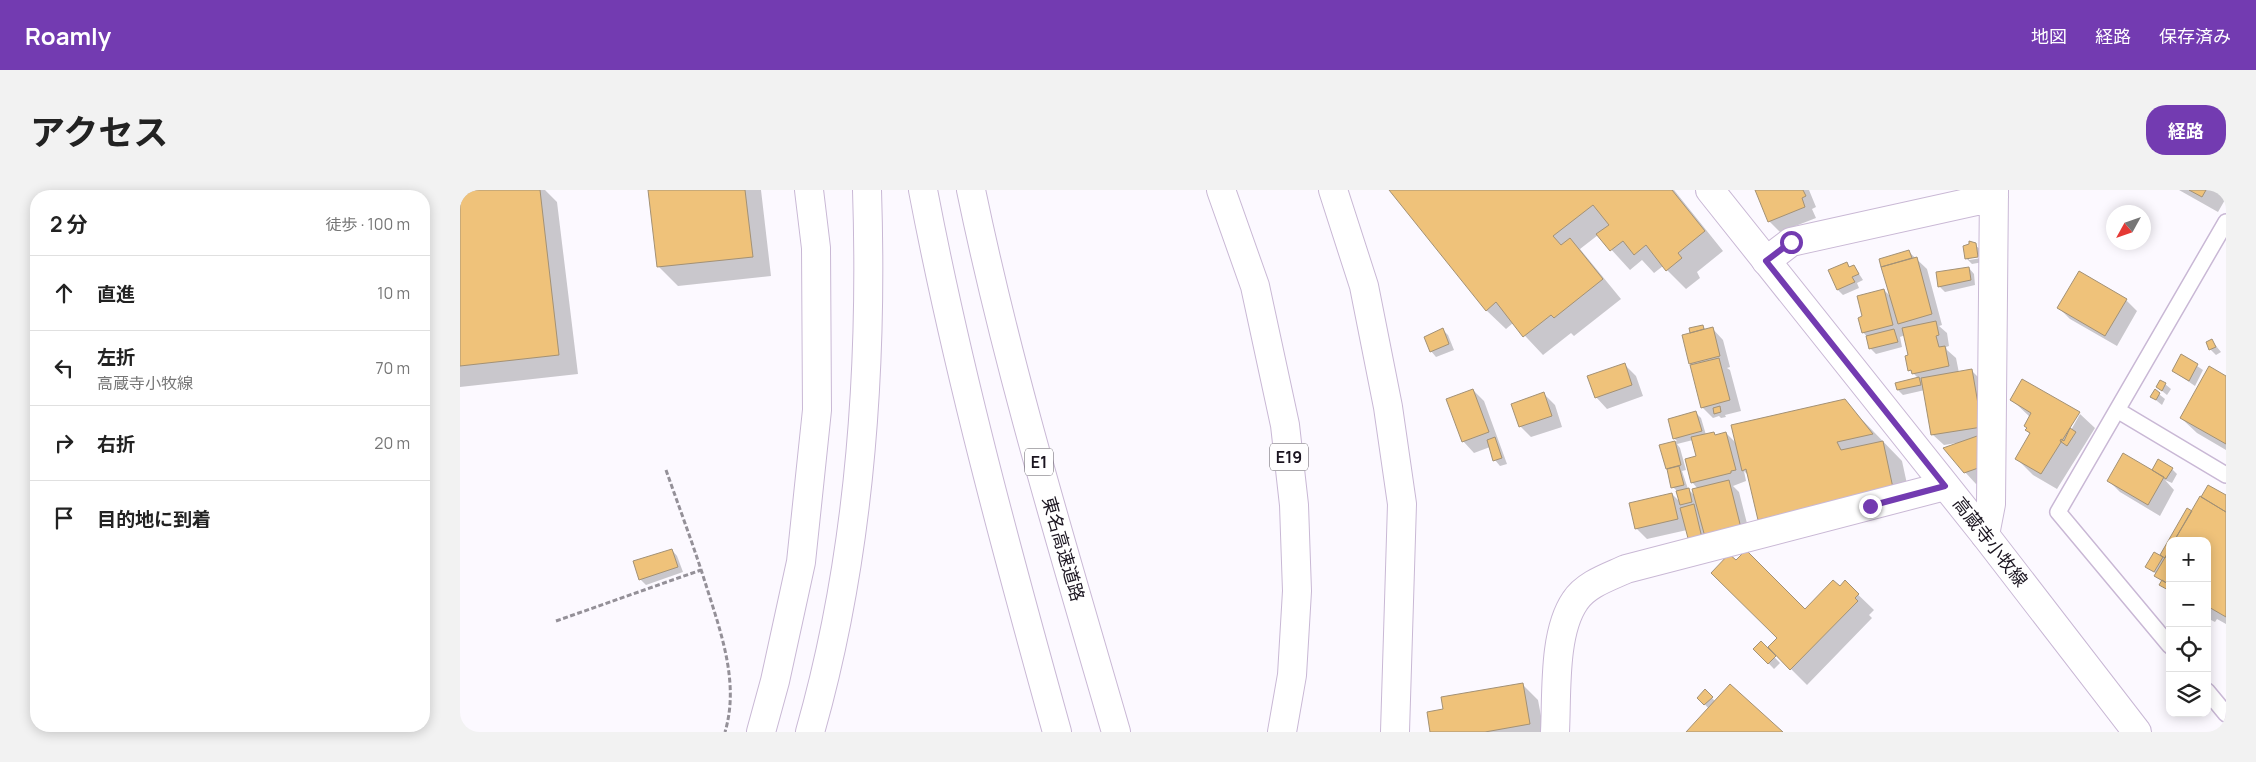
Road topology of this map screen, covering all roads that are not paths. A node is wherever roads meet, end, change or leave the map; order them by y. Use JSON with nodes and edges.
{"nodes":[{"id":1,"x":809,"y":190,"type":"edge"},
{"id":2,"x":867,"y":190,"type":"edge"},
{"id":3,"x":923,"y":190,"type":"edge"},
{"id":4,"x":971,"y":190,"type":"edge"},
{"id":5,"x":1221,"y":190,"type":"edge"},
{"id":6,"x":1333,"y":190,"type":"edge"},
{"id":7,"x":1710,"y":190,"type":"edge"},
{"id":8,"x":1994,"y":193,"type":"edge"},
{"id":9,"x":2226,"y":222,"type":"edge"},
{"id":10,"x":1766,"y":261,"type":"junction"},
{"id":11,"x":2117,"y":410,"type":"junction"},
{"id":12,"x":2226,"y":475,"type":"edge"},
{"id":13,"x":1945,"y":486,"type":"junction"},
{"id":14,"x":1985,"y":536,"type":"junction"},
{"id":15,"x":2166,"y":641,"type":"edge"},
{"id":16,"x":2211,"y":696,"type":"edge"},
{"id":17,"x":2226,"y":714,"type":"edge"},
{"id":18,"x":761,"y":732,"type":"edge"},
{"id":19,"x":810,"y":732,"type":"edge"},
{"id":20,"x":1057,"y":732,"type":"edge"},
{"id":21,"x":1116,"y":732,"type":"edge"},
{"id":22,"x":1282,"y":732,"type":"edge"},
{"id":23,"x":1395,"y":732,"type":"edge"},
{"id":24,"x":1555,"y":732,"type":"edge"},
{"id":25,"x":2137,"y":732,"type":"edge"}],
"edges":[{"from":1,"to":18,"type":"main road"},
{"from":2,"to":19,"type":"main road"},
{"from":3,"to":20,"type":"main road"},
{"from":4,"to":21,"type":"main road","name":"東名高速道路","number":"E1"},
{"from":5,"to":22,"type":"main road","number":"E19"},
{"from":6,"to":23,"type":"main road"},
{"from":7,"to":10,"type":"main road","name":"高蔵寺小牧線"},
{"from":8,"to":10,"type":"main road"},
{"from":8,"to":14,"type":"main road"},
{"from":9,"to":11,"type":"lane"},
{"from":10,"to":13,"type":"main road","name":"高蔵寺小牧線"},
{"from":11,"to":12,"type":"lane"},
{"from":11,"to":15,"type":"lane"},
{"from":13,"to":14,"type":"main road","name":"高蔵寺小牧線"},
{"from":13,"to":24,"type":"main road"},
{"from":14,"to":25,"type":"main road","name":"高蔵寺小牧線"},
{"from":16,"to":17,"type":"lane"}]}
